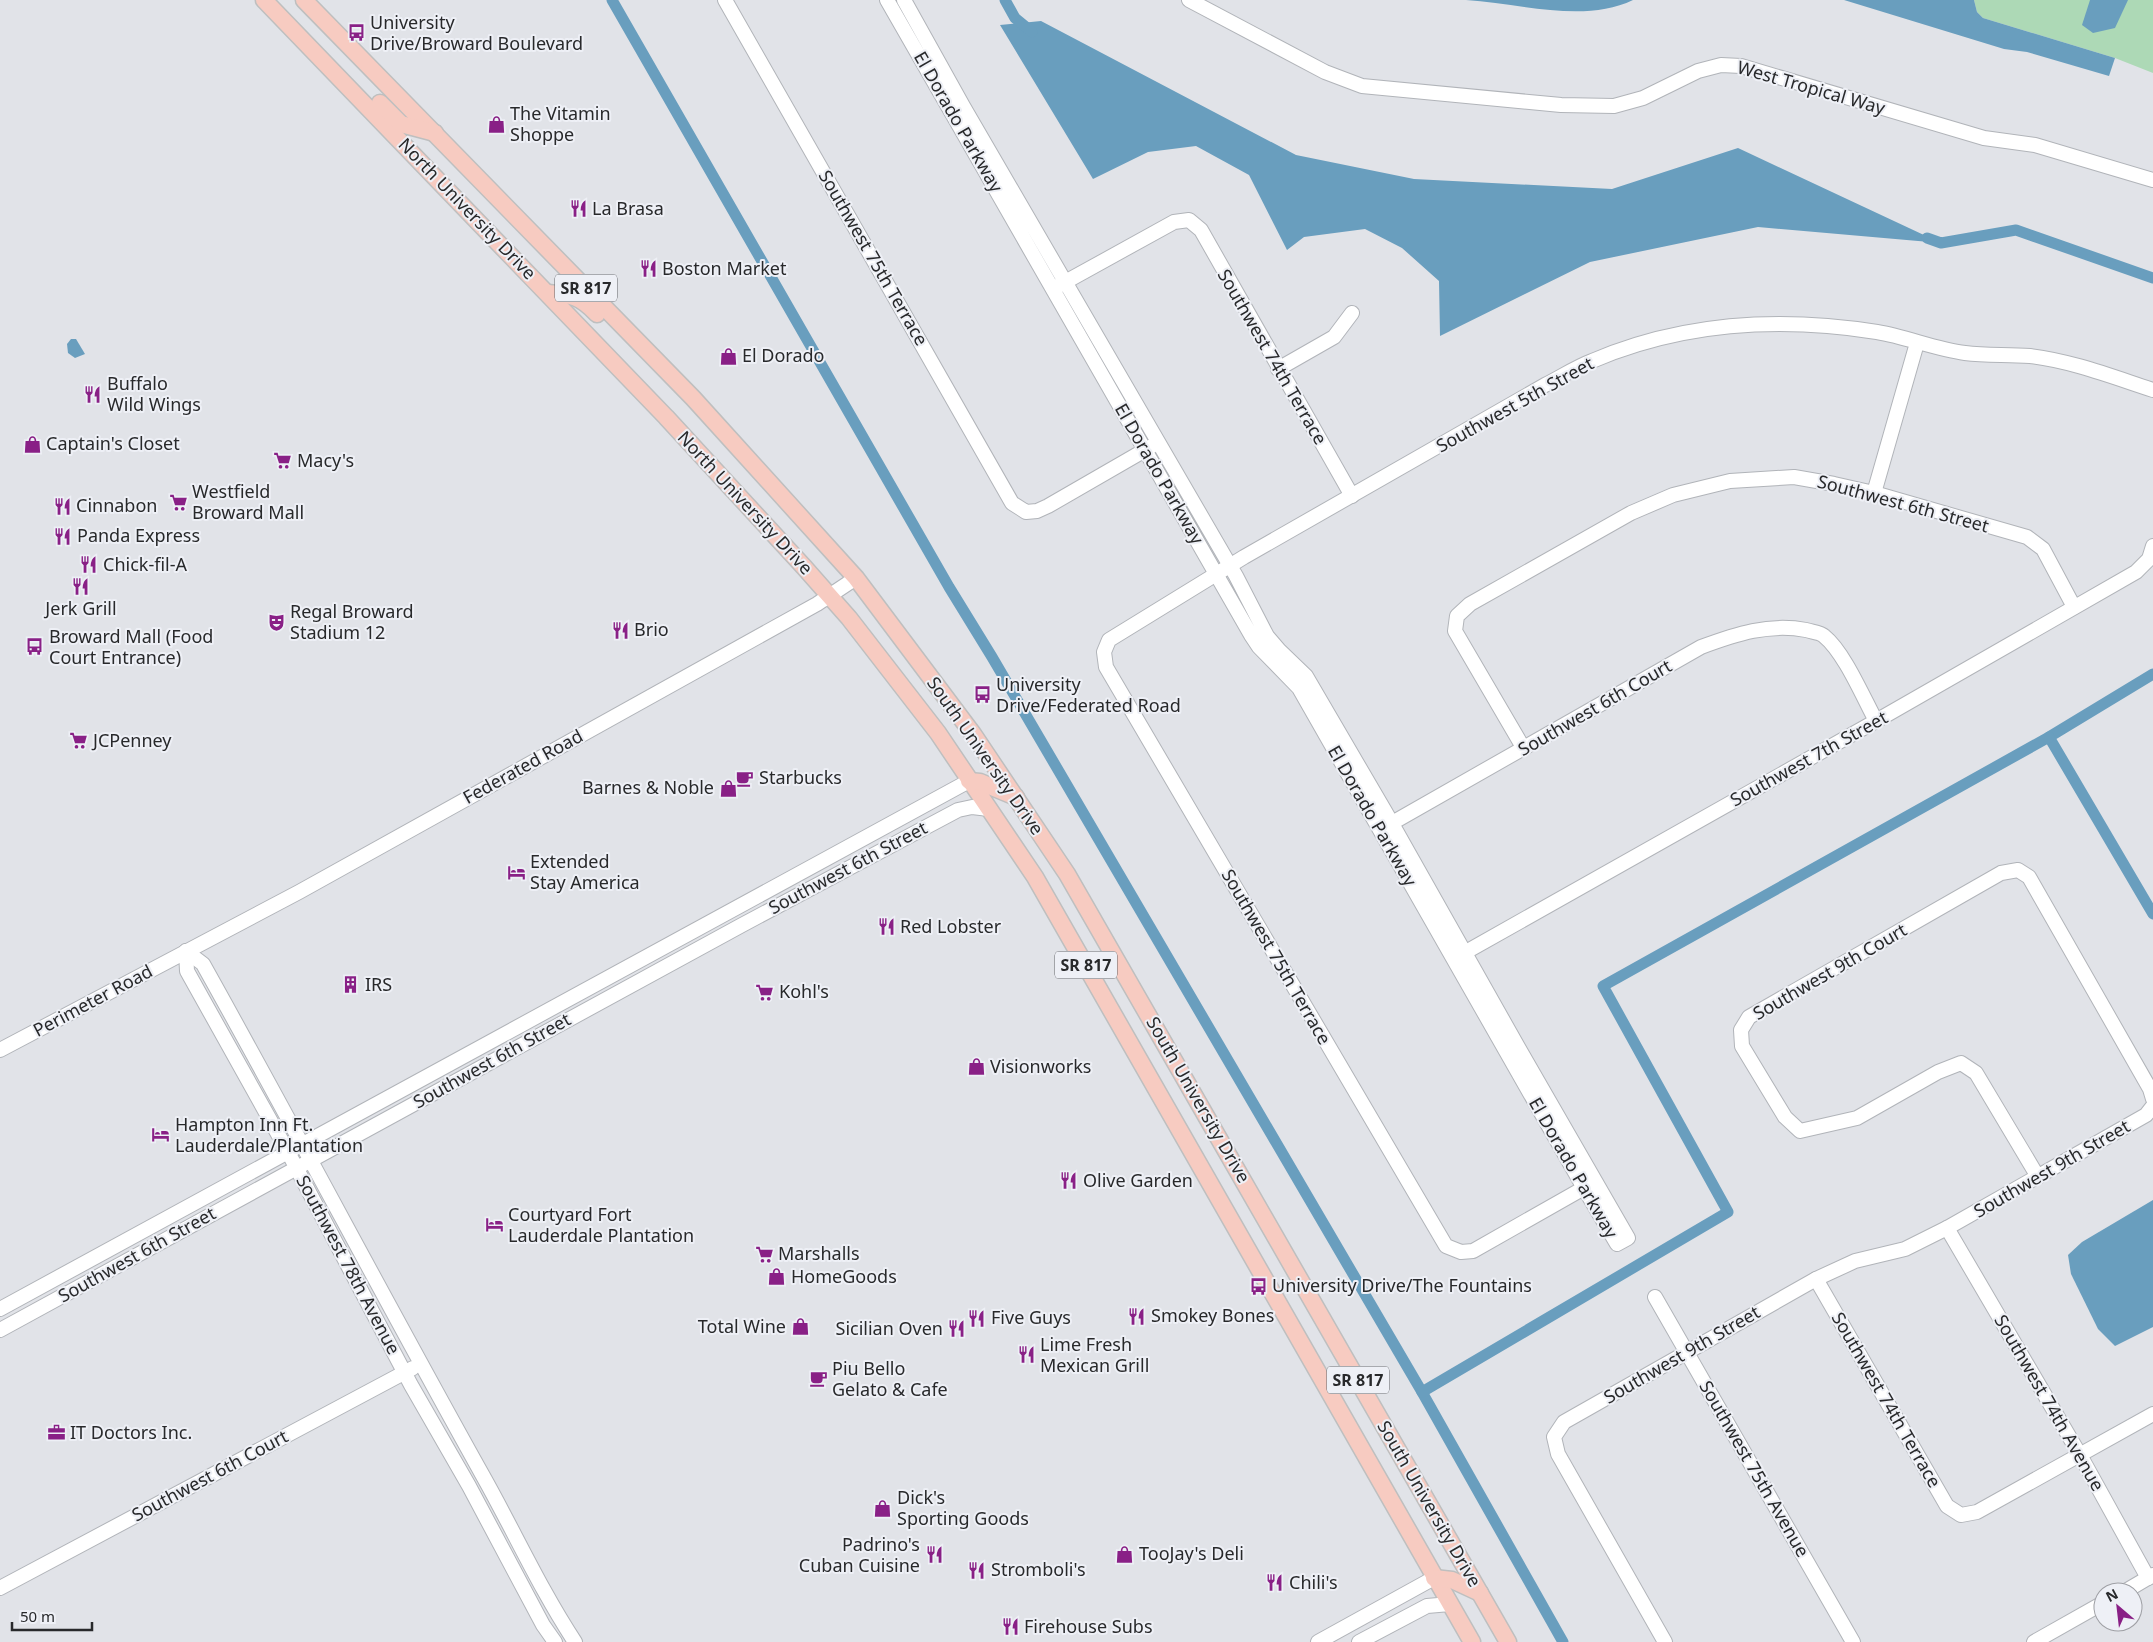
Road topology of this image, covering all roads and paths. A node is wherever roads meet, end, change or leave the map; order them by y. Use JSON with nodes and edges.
{"nodes":[{"id":1,"x":264,"y":0,"type":"edge"},
{"id":2,"x":304,"y":0,"type":"edge"},
{"id":3,"x":725,"y":0,"type":"edge"},
{"id":4,"x":887,"y":0,"type":"edge"},
{"id":5,"x":904,"y":0,"type":"edge"},
{"id":6,"x":1189,"y":0,"type":"edge"},
{"id":7,"x":303,"y":40,"type":"junction"},
{"id":8,"x":436,"y":133,"type":"junction"},
{"id":9,"x":2153,"y":180,"type":"edge"},
{"id":10,"x":1059,"y":285,"type":"junction"},
{"id":11,"x":548,"y":293,"type":"junction"},
{"id":12,"x":1352,"y":313,"type":"dead end"},
{"id":13,"x":1917,"y":343,"type":"junction"},
{"id":14,"x":1278,"y":369,"type":"junction"},
{"id":15,"x":2153,"y":390,"type":"edge"},
{"id":16,"x":1151,"y":447,"type":"junction"},
{"id":17,"x":742,"y":453,"type":"junction"},
{"id":18,"x":1874,"y":493,"type":"junction"},
{"id":19,"x":1352,"y":496,"type":"junction"},
{"id":20,"x":2153,"y":546,"type":"edge"},
{"id":21,"x":1230,"y":566,"type":"junction"},
{"id":22,"x":1217,"y":574,"type":"junction"},
{"id":23,"x":856,"y":578,"type":"junction"},
{"id":24,"x":830,"y":596,"type":"junction"},
{"id":25,"x":2074,"y":607,"type":"junction"},
{"id":26,"x":1104,"y":652,"type":"joint"},
{"id":27,"x":1876,"y":721,"type":"junction"},
{"id":28,"x":1524,"y":749,"type":"junction"},
{"id":29,"x":969,"y":781,"type":"junction"},
{"id":30,"x":1016,"y":797,"type":"junction"},
{"id":31,"x":989,"y":809,"type":"junction"},
{"id":32,"x":1386,"y":827,"type":"junction"},
{"id":33,"x":186,"y":951,"type":"junction"},
{"id":34,"x":1459,"y":956,"type":"junction"},
{"id":35,"x":0,"y":1050,"type":"edge"},
{"id":36,"x":2153,"y":1100,"type":"edge"},
{"id":37,"x":2153,"y":1106,"type":"edge"},
{"id":38,"x":303,"y":1144,"type":"junction"},
{"id":39,"x":288,"y":1152,"type":"junction"},
{"id":40,"x":312,"y":1160,"type":"junction"},
{"id":41,"x":297,"y":1169,"type":"junction"},
{"id":42,"x":2038,"y":1177,"type":"junction"},
{"id":43,"x":1590,"y":1185,"type":"junction"},
{"id":44,"x":1948,"y":1228,"type":"junction"},
{"id":45,"x":1623,"y":1241,"type":"dead end"},
{"id":46,"x":1816,"y":1279,"type":"junction"},
{"id":47,"x":1655,"y":1296,"type":"dead end"},
{"id":48,"x":0,"y":1309,"type":"edge"},
{"id":49,"x":0,"y":1330,"type":"edge"},
{"id":50,"x":1687,"y":1352,"type":"junction"},
{"id":51,"x":420,"y":1364,"type":"junction"},
{"id":52,"x":405,"y":1372,"type":"junction"},
{"id":53,"x":2153,"y":1414,"type":"edge"},
{"id":54,"x":2080,"y":1455,"type":"junction"},
{"id":55,"x":513,"y":1569,"type":"junction"},
{"id":56,"x":2151,"y":1577,"type":"edge"},
{"id":57,"x":1434,"y":1578,"type":"junction"},
{"id":58,"x":523,"y":1587,"type":"junction"},
{"id":59,"x":0,"y":1588,"type":"edge"},
{"id":60,"x":543,"y":1588,"type":"junction"},
{"id":61,"x":1480,"y":1593,"type":"junction"},
{"id":62,"x":1450,"y":1604,"type":"junction"},
{"id":63,"x":553,"y":1608,"type":"junction"},
{"id":64,"x":2093,"y":1610,"type":"edge"},
{"id":65,"x":2039,"y":1641,"type":"edge"},
{"id":66,"x":555,"y":1642,"type":"edge"},
{"id":67,"x":575,"y":1642,"type":"edge"},
{"id":68,"x":1318,"y":1642,"type":"edge"},
{"id":69,"x":1359,"y":1642,"type":"edge"},
{"id":70,"x":1472,"y":1642,"type":"edge"},
{"id":71,"x":1508,"y":1642,"type":"edge"},
{"id":72,"x":1666,"y":1642,"type":"edge"},
{"id":73,"x":1853,"y":1642,"type":"edge"}],
"edges":[{"from":1,"to":7,"type":"main road","name":"North University Drive","number":"SR 817"},
{"from":2,"to":8,"type":"main road","name":"North University Drive","number":"SR 817"},
{"from":3,"to":16,"type":"street","name":"Southwest 75th Terrace"},
{"from":4,"to":10,"type":"street","name":"El Dorado Parkway"},
{"from":5,"to":10,"type":"street","name":"El Dorado Parkway"},
{"from":6,"to":9,"type":"street","name":"West Tropical Way"},
{"from":7,"to":8,"type":"main road"},
{"from":7,"to":11,"type":"main road","name":"North University Drive","number":"SR 817"},
{"from":8,"to":17,"type":"main road","name":"North University Drive","number":"SR 817"},
{"from":10,"to":14,"type":"street","name":"Southwest 74th Terrace"},
{"from":10,"to":16,"type":"street","name":"El Dorado Parkway"},
{"from":11,"to":17,"type":"main road"},
{"from":11,"to":24,"type":"main road","name":"North University Drive","number":"SR 817"},
{"from":12,"to":14,"type":"street"},
{"from":13,"to":15,"type":"street","name":"Southwest 5th Street"},
{"from":13,"to":18,"type":"street"},
{"from":13,"to":19,"type":"street","name":"Southwest 5th Street"},
{"from":14,"to":19,"type":"street","name":"Southwest 74th Terrace"},
{"from":16,"to":21,"type":"street","name":"El Dorado Parkway"},
{"from":16,"to":22,"type":"street","name":"El Dorado Parkway"},
{"from":17,"to":23,"type":"main road","name":"North University Drive","number":"SR 817"},
{"from":18,"to":25,"type":"street","name":"Southwest 6th Street"},
{"from":18,"to":28,"type":"street","name":"Southwest 6th Street"},
{"from":19,"to":21,"type":"street","name":"Southwest 5th Street"},
{"from":20,"to":25,"type":"street","name":"Southwest 7th Street"},
{"from":21,"to":22,"type":"street","name":"Southwest 5th Street"},
{"from":21,"to":32,"type":"street","name":"El Dorado Parkway"},
{"from":22,"to":26,"type":"street","name":"Southwest 5th Street"},
{"from":22,"to":32,"type":"street","name":"El Dorado Parkway"},
{"from":23,"to":24,"type":"street","name":"Federated Road"},
{"from":23,"to":30,"type":"main road","name":"South University Drive","number":"SR 817"},
{"from":24,"to":29,"type":"main road","name":"South University Drive","number":"SR 817"},
{"from":24,"to":33,"type":"street","name":"Federated Road"},
{"from":25,"to":27,"type":"street","name":"Southwest 7th Street"},
{"from":26,"to":43,"type":"street","name":"Southwest 75th Terrace"},
{"from":27,"to":28,"type":"street","name":"Southwest 6th Court"},
{"from":27,"to":34,"type":"street","name":"Southwest 7th Street"},
{"from":28,"to":32,"type":"street","name":"Southwest 6th Court"},
{"from":29,"to":30,"type":"main road"},
{"from":29,"to":31,"type":"main road","name":"South University Drive","number":"SR 817"},
{"from":29,"to":38,"type":"street","name":"Southwest 6th Street"},
{"from":30,"to":61,"type":"main road","name":"South University Drive","number":"SR 817"},
{"from":31,"to":40,"type":"street","name":"Southwest 6th Street"},
{"from":31,"to":57,"type":"main road","name":"South University Drive","number":"SR 817"},
{"from":32,"to":34,"type":"street","name":"El Dorado Parkway"},
{"from":33,"to":35,"type":"street","name":"Perimeter Road"},
{"from":33,"to":38,"type":"street","name":"Southwest 78th Avenue"},
{"from":33,"to":39,"type":"street","name":"Southwest 78th Avenue"},
{"from":34,"to":43,"type":"street","name":"El Dorado Parkway"},
{"from":36,"to":42,"type":"street","name":"Southwest 9th Court"},
{"from":37,"to":42,"type":"street","name":"Southwest 9th Street"},
{"from":38,"to":39,"type":"street","name":"Southwest 6th Street"},
{"from":38,"to":40,"type":"street","name":"Southwest 78th Avenue"},
{"from":39,"to":41,"type":"street","name":"Southwest 78th Avenue"},
{"from":39,"to":48,"type":"street","name":"Southwest 6th Street"},
{"from":40,"to":41,"type":"street","name":"Southwest 6th Street"},
{"from":40,"to":51,"type":"street","name":"Southwest 78th Avenue"},
{"from":41,"to":49,"type":"street","name":"Southwest 6th Street"},
{"from":41,"to":52,"type":"street","name":"Southwest 78th Avenue"},
{"from":42,"to":44,"type":"street","name":"Southwest 9th Street"},
{"from":43,"to":45,"type":"street","name":"El Dorado Parkway"},
{"from":44,"to":46,"type":"street","name":"Southwest 9th Street"},
{"from":44,"to":54,"type":"street","name":"Southwest 74th Avenue"},
{"from":46,"to":50,"type":"street","name":"Southwest 9th Street"},
{"from":46,"to":54,"type":"street","name":"Southwest 74th Terrace"},
{"from":47,"to":50,"type":"street","name":"Southwest 75th Avenue"},
{"from":50,"to":72,"type":"street","name":"Southwest 9th Street"},
{"from":50,"to":73,"type":"street","name":"Southwest 75th Avenue"},
{"from":51,"to":52,"type":"street","name":"Southwest 6th Court"},
{"from":51,"to":60,"type":"street","name":"Southwest 78th Avenue"},
{"from":52,"to":55,"type":"street","name":"Southwest 78th Avenue"},
{"from":52,"to":59,"type":"street","name":"Southwest 6th Court"},
{"from":53,"to":54,"type":"street"},
{"from":54,"to":56,"type":"street","name":"Southwest 74th Avenue"},
{"from":55,"to":58,"type":"street","name":"Southwest 78th Avenue"},
{"from":55,"to":60,"type":"street"},
{"from":57,"to":61,"type":"main road"},
{"from":57,"to":62,"type":"main road","name":"South University Drive","number":"SR 817"},
{"from":57,"to":68,"type":"street"},
{"from":58,"to":63,"type":"street"},
{"from":58,"to":66,"type":"street","name":"Southwest 78th Avenue"},
{"from":60,"to":63,"type":"street","name":"Southwest 78th Avenue"},
{"from":61,"to":71,"type":"main road","name":"South University Drive","number":"SR 817"},
{"from":62,"to":69,"type":"street"},
{"from":62,"to":70,"type":"main road","name":"South University Drive","number":"SR 817"},
{"from":63,"to":67,"type":"street","name":"Southwest 78th Avenue"},
{"from":64,"to":65,"type":"street"}]}
